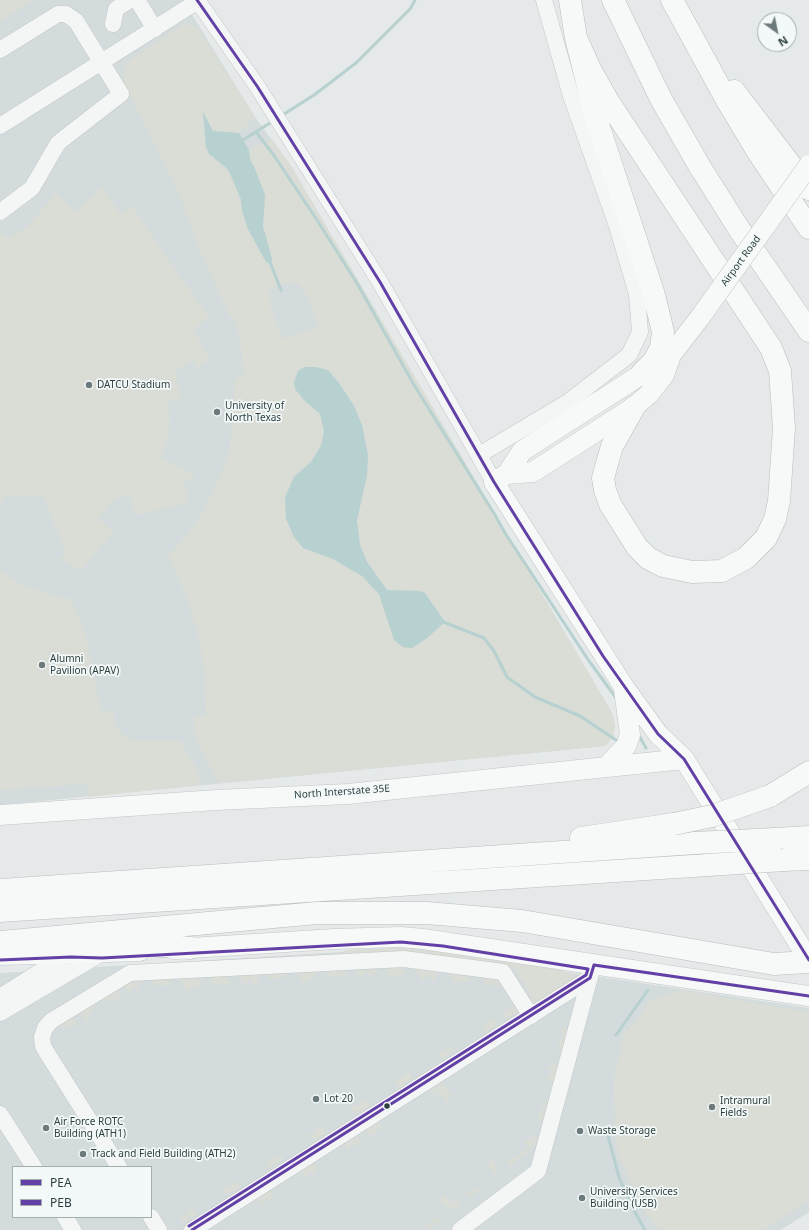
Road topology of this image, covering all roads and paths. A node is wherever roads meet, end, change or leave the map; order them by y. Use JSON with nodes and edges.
{"nodes":[{"id":1,"x":130,"y":0,"type":"edge"},
{"id":2,"x":137,"y":0,"type":"edge"},
{"id":3,"x":197,"y":0,"type":"edge"},
{"id":4,"x":544,"y":0,"type":"edge"},
{"id":5,"x":570,"y":0,"type":"edge"},
{"id":6,"x":613,"y":0,"type":"edge"},
{"id":7,"x":672,"y":0,"type":"edge"},
{"id":8,"x":113,"y":24,"type":"dead end"},
{"id":9,"x":155,"y":29,"type":"junction"},
{"id":10,"x":576,"y":38,"type":"junction"},
{"id":11,"x":692,"y":39,"type":"junction"},
{"id":12,"x":0,"y":50,"type":"edge"},
{"id":13,"x":102,"y":63,"type":"junction"},
{"id":14,"x":0,"y":126,"type":"edge"},
{"id":15,"x":809,"y":165,"type":"edge"},
{"id":16,"x":809,"y":189,"type":"edge"},
{"id":17,"x":0,"y":212,"type":"edge"},
{"id":18,"x":809,"y":228,"type":"edge"},
{"id":19,"x":785,"y":297,"type":"junction"},
{"id":20,"x":809,"y":331,"type":"edge"},
{"id":21,"x":809,"y":338,"type":"edge"},
{"id":22,"x":671,"y":356,"type":"junction"},
{"id":23,"x":642,"y":373,"type":"junction"},
{"id":24,"x":634,"y":407,"type":"junction"},
{"id":25,"x":479,"y":455,"type":"junction"},
{"id":26,"x":501,"y":478,"type":"junction"},
{"id":27,"x":624,"y":687,"type":"junction"},
{"id":28,"x":684,"y":759,"type":"junction"},
{"id":29,"x":608,"y":766,"type":"junction"},
{"id":30,"x":809,"y":772,"type":"edge"},
{"id":31,"x":0,"y":815,"type":"edge"},
{"id":32,"x":809,"y":837,"type":"edge"},
{"id":33,"x":809,"y":859,"type":"edge"},
{"id":34,"x":391,"y":863,"type":"junction"},
{"id":35,"x":391,"y":886,"type":"junction"},
{"id":36,"x":432,"y":888,"type":"dead end"},
{"id":37,"x":0,"y":890,"type":"edge"},
{"id":38,"x":0,"y":911,"type":"edge"},
{"id":39,"x":54,"y":939,"type":"junction"},
{"id":40,"x":0,"y":942,"type":"edge"},
{"id":41,"x":191,"y":948,"type":"junction"},
{"id":42,"x":71,"y":952,"type":"junction"},
{"id":43,"x":27,"y":953,"type":"junction"},
{"id":44,"x":102,"y":953,"type":"junction"},
{"id":45,"x":0,"y":955,"type":"edge"},
{"id":46,"x":809,"y":961,"type":"edge"},
{"id":47,"x":592,"y":971,"type":"junction"},
{"id":48,"x":30,"y":980,"type":"junction"},
{"id":49,"x":809,"y":996,"type":"edge"},
{"id":50,"x":0,"y":997,"type":"edge"},
{"id":51,"x":0,"y":1013,"type":"edge"},
{"id":52,"x":530,"y":1016,"type":"junction"},
{"id":53,"x":0,"y":1114,"type":"edge"},
{"id":54,"x":33,"y":1166,"type":"edge"},
{"id":55,"x":118,"y":1166,"type":"edge"},
{"id":56,"x":66,"y":1218,"type":"edge"},
{"id":57,"x":152,"y":1218,"type":"edge"},
{"id":58,"x":74,"y":1230,"type":"edge"},
{"id":59,"x":159,"y":1230,"type":"edge"},
{"id":60,"x":192,"y":1230,"type":"edge"},
{"id":61,"x":460,"y":1230,"type":"edge"}],
"edges":[{"from":1,"to":8,"type":"street"},
{"from":2,"to":9,"type":"street"},
{"from":3,"to":9,"type":"street"},
{"from":3,"to":25,"type":"street"},
{"from":4,"to":25,"type":"street"},
{"from":5,"to":10,"type":"highway"},
{"from":6,"to":19,"type":"highway"},
{"from":7,"to":11,"type":"highway"},
{"from":9,"to":13,"type":"street"},
{"from":10,"to":23,"type":"highway"},
{"from":10,"to":24,"type":"highway"},
{"from":11,"to":16,"type":"highway"},
{"from":11,"to":18,"type":"highway"},
{"from":12,"to":13,"type":"street"},
{"from":13,"to":14,"type":"street"},
{"from":13,"to":17,"type":"street"},
{"from":15,"to":22,"type":"main road","name":"Airport Road","bridge":true},
{"from":19,"to":20,"type":"highway"},
{"from":19,"to":21,"type":"highway"},
{"from":22,"to":23,"type":"main road","name":"Airport Road"},
{"from":22,"to":24,"type":"main road","name":"Airport Road"},
{"from":23,"to":26,"type":"main road","name":"Airport Road"},
{"from":24,"to":26,"type":"main road","name":"Airport Road"},
{"from":25,"to":26,"type":"street"},
{"from":26,"to":27,"type":"main road"},
{"from":27,"to":28,"type":"main road"},
{"from":27,"to":29,"type":"main road"},
{"from":28,"to":29,"type":"main road","name":"North Interstate 35E"},
{"from":28,"to":46,"type":"main road"},
{"from":29,"to":31,"type":"main road","name":"North Interstate 35E"},
{"from":30,"to":34,"type":"highway","bridge":true},
{"from":32,"to":34,"type":"highway","bridge":true},
{"from":33,"to":35,"type":"highway","bridge":true},
{"from":34,"to":37,"type":"highway"},
{"from":35,"to":36,"type":"highway"},
{"from":35,"to":38,"type":"highway"},
{"from":39,"to":40,"type":"highway"},
{"from":39,"to":41,"type":"highway"},
{"from":39,"to":46,"type":"highway"},
{"from":41,"to":44,"type":"main road"},
{"from":41,"to":47,"type":"main road"},
{"from":42,"to":43,"type":"main road"},
{"from":42,"to":44,"type":"main road"},
{"from":42,"to":48,"type":"street"},
{"from":43,"to":45,"type":"main road"},
{"from":43,"to":48,"type":"street"},
{"from":44,"to":51,"type":"street"},
{"from":47,"to":49,"type":"main road"},
{"from":47,"to":52,"type":"street"},
{"from":47,"to":61,"type":"street"},
{"from":48,"to":50,"type":"street"},
{"from":52,"to":55,"type":"street"},
{"from":52,"to":60,"type":"street"},
{"from":53,"to":54,"type":"street"},
{"from":56,"to":58,"type":"street"},
{"from":57,"to":59,"type":"street"}]}
